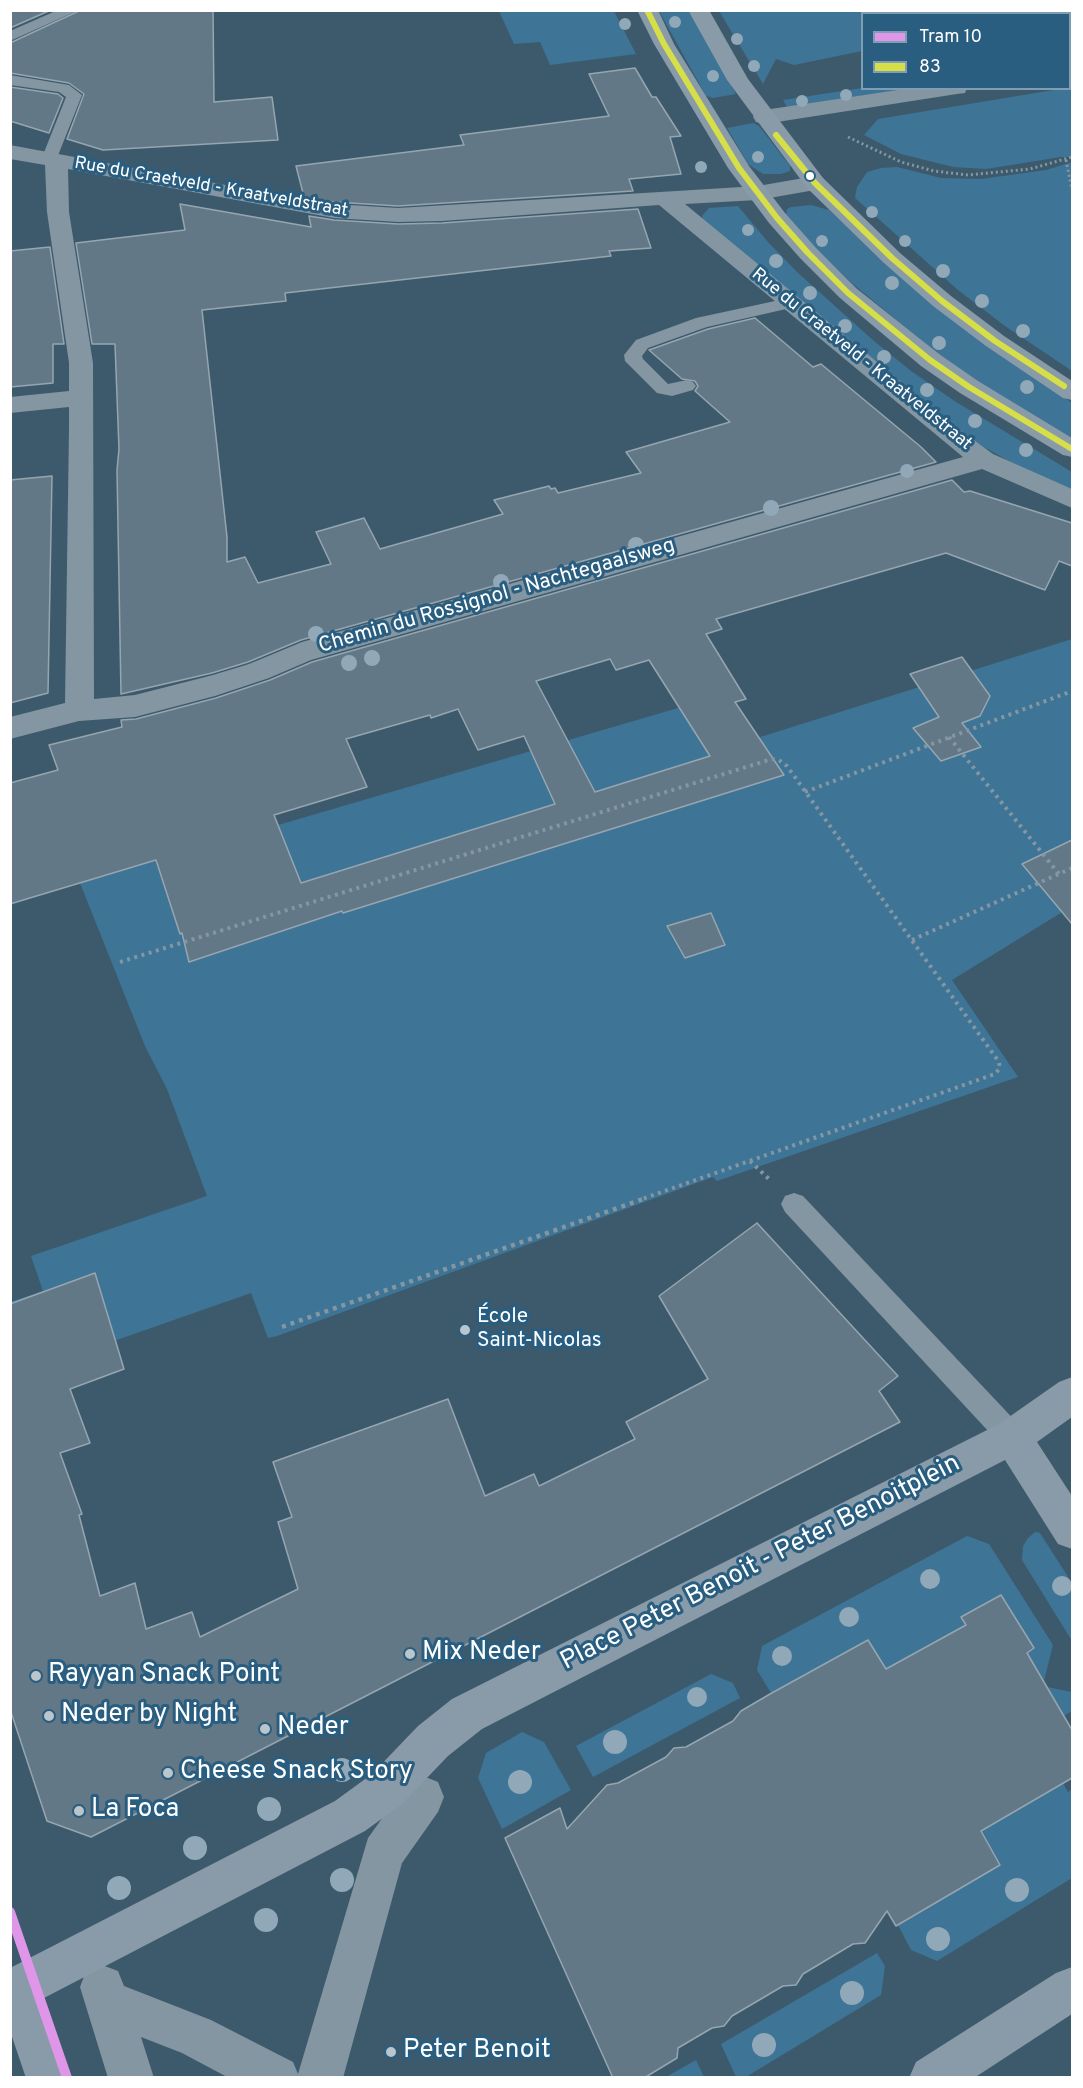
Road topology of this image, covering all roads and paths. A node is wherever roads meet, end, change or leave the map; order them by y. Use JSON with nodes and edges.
{"nodes":[{"id":1,"x":72,"y":10,"type":"edge"},
{"id":2,"x":647,"y":10,"type":"edge"},
{"id":3,"x":698,"y":10,"type":"edge"},
{"id":4,"x":10,"y":37,"type":"edge"},
{"id":5,"x":10,"y":80,"type":"edge"},
{"id":6,"x":861,"y":82,"type":"edge"},
{"id":7,"x":808,"y":90,"type":"dead end"},
{"id":8,"x":932,"y":90,"type":"edge"},
{"id":9,"x":775,"y":94,"type":"dead end"},
{"id":10,"x":732,"y":111,"type":"junction"},
{"id":11,"x":841,"y":134,"type":"dead end"},
{"id":12,"x":10,"y":152,"type":"edge"},
{"id":13,"x":1072,"y":157,"type":"edge"},
{"id":14,"x":52,"y":160,"type":"junction"},
{"id":15,"x":1066,"y":160,"type":"junction"},
{"id":16,"x":815,"y":183,"type":"junction"},
{"id":17,"x":1072,"y":190,"type":"edge"},
{"id":18,"x":758,"y":194,"type":"junction"},
{"id":19,"x":664,"y":198,"type":"junction"},
{"id":20,"x":789,"y":303,"type":"junction"},
{"id":21,"x":687,"y":386,"type":"dead end"},
{"id":22,"x":1072,"y":393,"type":"edge"},
{"id":23,"x":82,"y":398,"type":"junction"},
{"id":24,"x":10,"y":405,"type":"edge"},
{"id":25,"x":1072,"y":449,"type":"edge"},
{"id":26,"x":984,"y":460,"type":"junction"},
{"id":27,"x":1072,"y":500,"type":"edge"},
{"id":28,"x":1072,"y":691,"type":"edge"},
{"id":29,"x":79,"y":710,"type":"junction"},
{"id":30,"x":10,"y":728,"type":"edge"},
{"id":31,"x":949,"y":737,"type":"junction"},
{"id":32,"x":805,"y":792,"type":"junction"},
{"id":33,"x":1072,"y":868,"type":"edge"},
{"id":34,"x":1059,"y":874,"type":"junction"},
{"id":35,"x":912,"y":940,"type":"junction"},
{"id":36,"x":120,"y":962,"type":"dead end"},
{"id":37,"x":794,"y":1204,"type":"dead end"},
{"id":38,"x":282,"y":1327,"type":"dead end"},
{"id":39,"x":1072,"y":1395,"type":"edge"},
{"id":40,"x":1012,"y":1437,"type":"junction"},
{"id":41,"x":1072,"y":1530,"type":"edge"},
{"id":42,"x":423,"y":1797,"type":"dead end"},
{"id":43,"x":14,"y":1976,"type":"edge"},
{"id":44,"x":1072,"y":1989,"type":"edge"},
{"id":45,"x":49,"y":2078,"type":"edge"},
{"id":46,"x":131,"y":2078,"type":"edge"},
{"id":47,"x":277,"y":2078,"type":"edge"},
{"id":48,"x":320,"y":2078,"type":"edge"},
{"id":49,"x":932,"y":2078,"type":"edge"}],
"edges":[{"from":1,"to":4,"type":"lane"},
{"from":2,"to":10,"type":"street"},
{"from":3,"to":10,"type":"street"},
{"from":5,"to":14,"type":"lane"},
{"from":6,"to":7,"type":"street"},
{"from":8,"to":10,"type":"street"},
{"from":9,"to":10,"type":"street"},
{"from":10,"to":16,"type":"street"},
{"from":10,"to":18,"type":"street"},
{"from":11,"to":15,"type":"path"},
{"from":12,"to":14,"type":"street","name":"Rue du Craetveld - Kraatveldstraat"},
{"from":13,"to":15,"type":"path"},
{"from":14,"to":19,"type":"street","name":"Rue du Craetveld - Kraatveldstraat"},
{"from":14,"to":23,"type":"street"},
{"from":15,"to":17,"type":"path"},
{"from":16,"to":18,"type":"street","name":"Rue du Craetveld - Kraatveldstraat"},
{"from":16,"to":22,"type":"street"},
{"from":18,"to":19,"type":"street","name":"Rue du Craetveld - Kraatveldstraat"},
{"from":18,"to":25,"type":"street"},
{"from":19,"to":20,"type":"street","name":"Rue du Craetveld - Kraatveldstraat"},
{"from":20,"to":21,"type":"lane"},
{"from":20,"to":26,"type":"street","name":"Rue du Craetveld - Kraatveldstraat"},
{"from":23,"to":24,"type":"street"},
{"from":23,"to":29,"type":"street"},
{"from":26,"to":27,"type":"street","name":"Rue du Craetveld - Kraatveldstraat"},
{"from":26,"to":29,"type":"street","name":"Chemin du Rossignol - Nachtegaalsweg"},
{"from":28,"to":31,"type":"path"},
{"from":29,"to":30,"type":"street","name":"Chemin du Rossignol - Nachtegaalsweg"},
{"from":31,"to":32,"type":"path"},
{"from":31,"to":34,"type":"path"},
{"from":32,"to":35,"type":"path"},
{"from":32,"to":36,"type":"path"},
{"from":33,"to":34,"type":"path"},
{"from":34,"to":35,"type":"path"},
{"from":35,"to":38,"type":"path"},
{"from":37,"to":40,"type":"lane"},
{"from":39,"to":40,"type":"street","name":"Place Peter Benoit - Peter Benoitplein"},
{"from":40,"to":41,"type":"street"},
{"from":40,"to":43,"type":"street","name":"Place Peter Benoit - Peter Benoitplein"},
{"from":42,"to":48,"type":"street"},
{"from":43,"to":45,"type":"street"},
{"from":44,"to":49,"type":"street"},
{"from":46,"to":47,"type":"street"}]}
